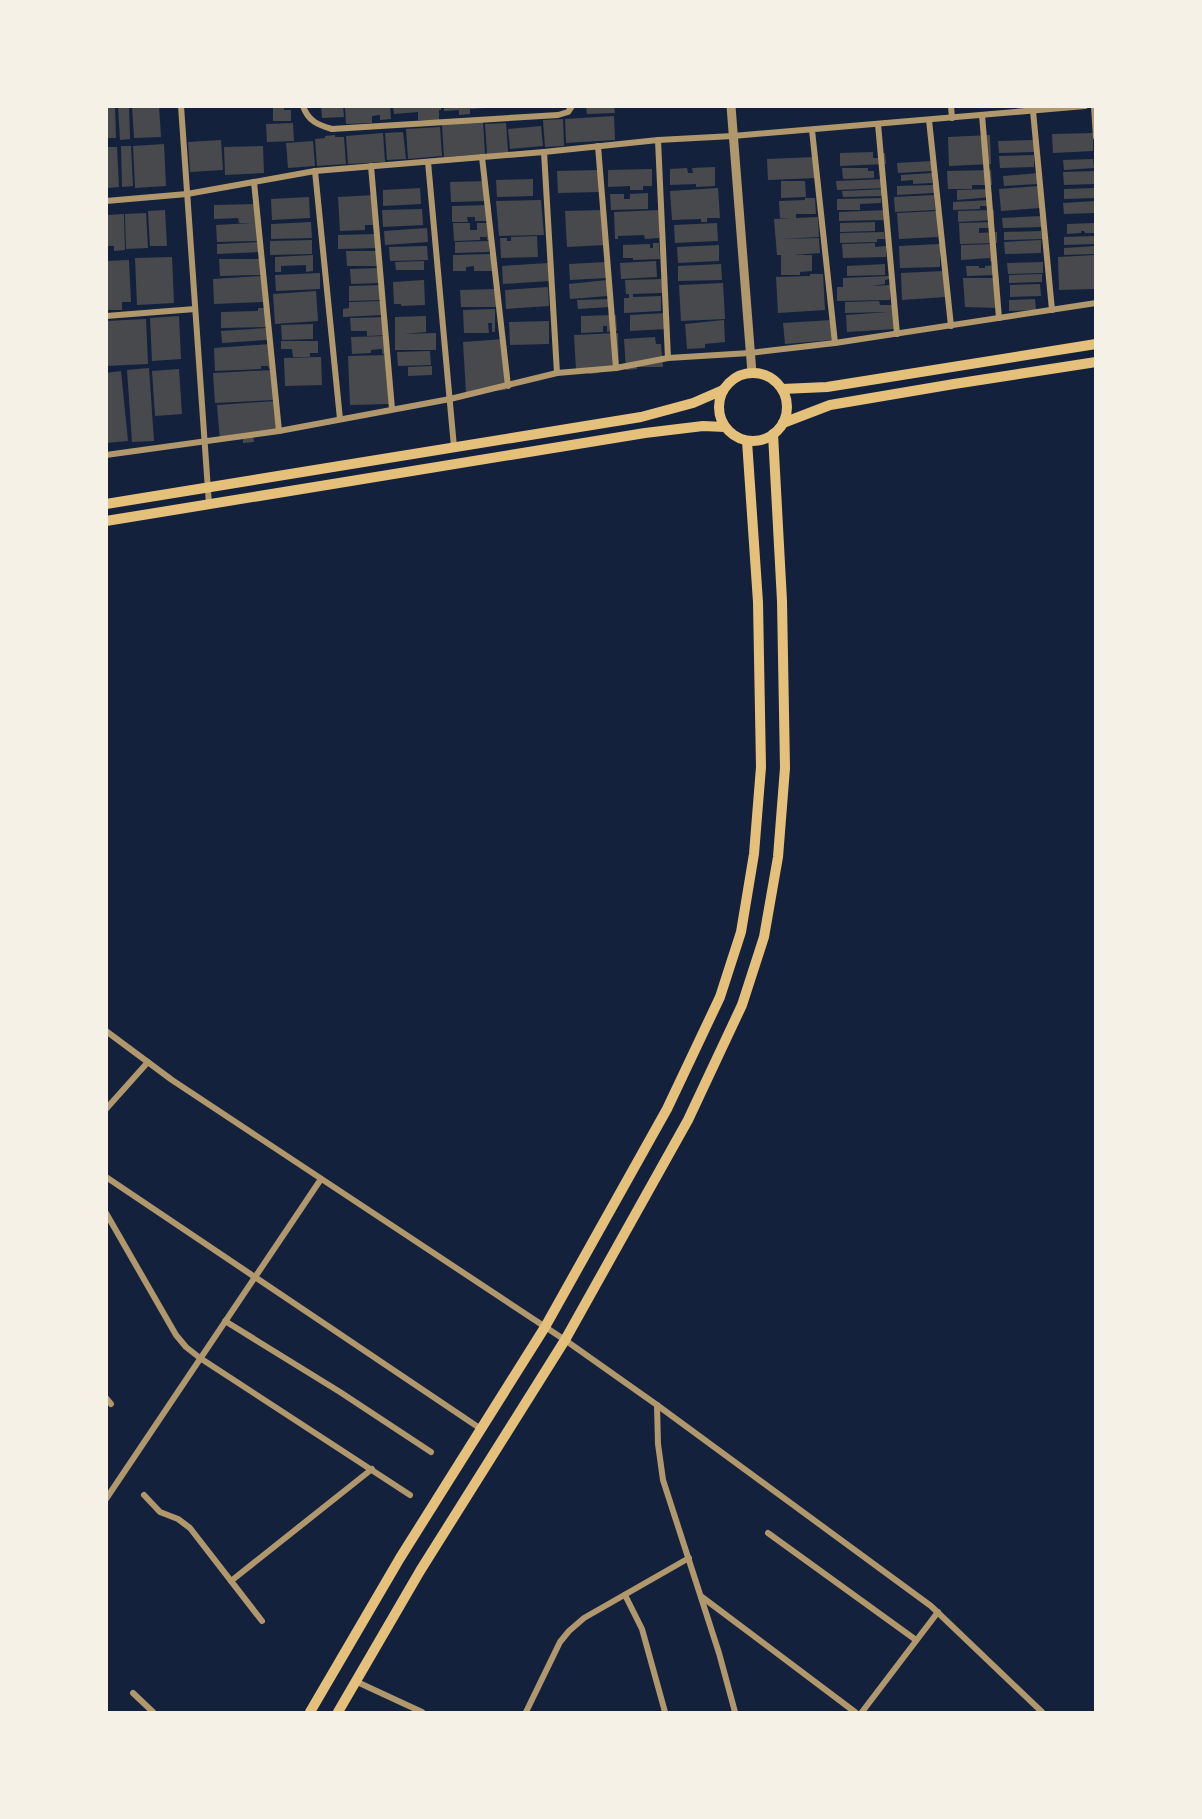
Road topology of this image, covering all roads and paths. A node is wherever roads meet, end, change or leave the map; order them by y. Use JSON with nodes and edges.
{"nodes":[{"id":1,"x":181,"y":106,"type":"edge"},
{"id":2,"x":303,"y":106,"type":"edge"},
{"id":3,"x":572,"y":106,"type":"edge"},
{"id":4,"x":730,"y":106,"type":"edge"},
{"id":5,"x":951,"y":106,"type":"edge"},
{"id":6,"x":1085,"y":106,"type":"edge"},
{"id":7,"x":1094,"y":106,"type":"edge"},
{"id":8,"x":1033,"y":111,"type":"junction"},
{"id":9,"x":982,"y":115,"type":"junction"},
{"id":10,"x":952,"y":118,"type":"junction"},
{"id":11,"x":929,"y":120,"type":"junction"},
{"id":12,"x":878,"y":124,"type":"junction"},
{"id":13,"x":812,"y":130,"type":"junction"},
{"id":14,"x":733,"y":136,"type":"junction"},
{"id":15,"x":1095,"y":137,"type":"edge"},
{"id":16,"x":658,"y":140,"type":"junction"},
{"id":17,"x":598,"y":146,"type":"junction"},
{"id":18,"x":544,"y":152,"type":"junction"},
{"id":19,"x":482,"y":157,"type":"junction"},
{"id":20,"x":428,"y":162,"type":"junction"},
{"id":21,"x":371,"y":166,"type":"junction"},
{"id":22,"x":315,"y":171,"type":"junction"},
{"id":23,"x":254,"y":182,"type":"junction"},
{"id":24,"x":187,"y":194,"type":"junction"},
{"id":25,"x":106,"y":201,"type":"edge"},
{"id":26,"x":1095,"y":303,"type":"edge"},
{"id":27,"x":195,"y":309,"type":"junction"},
{"id":28,"x":1052,"y":310,"type":"junction"},
{"id":29,"x":106,"y":316,"type":"edge"},
{"id":30,"x":999,"y":318,"type":"junction"},
{"id":31,"x":951,"y":326,"type":"junction"},
{"id":32,"x":897,"y":334,"type":"junction"},
{"id":33,"x":836,"y":343,"type":"junction"},
{"id":34,"x":1095,"y":344,"type":"edge"},
{"id":35,"x":750,"y":353,"type":"junction"},
{"id":36,"x":668,"y":358,"type":"junction"},
{"id":37,"x":1095,"y":362,"type":"edge"},
{"id":38,"x":616,"y":368,"type":"junction"},
{"id":39,"x":557,"y":373,"type":"junction"},
{"id":40,"x":753,"y":373,"type":"junction"},
{"id":41,"x":508,"y":386,"type":"junction"},
{"id":42,"x":723,"y":390,"type":"junction"},
{"id":43,"x":782,"y":390,"type":"junction"},
{"id":44,"x":450,"y":399,"type":"junction"},
{"id":45,"x":392,"y":409,"type":"junction"},
{"id":46,"x":340,"y":419,"type":"junction"},
{"id":47,"x":783,"y":423,"type":"junction"},
{"id":48,"x":725,"y":427,"type":"junction"},
{"id":49,"x":279,"y":431,"type":"junction"},
{"id":50,"x":773,"y":434,"type":"junction"},
{"id":51,"x":747,"y":441,"type":"junction"},
{"id":52,"x":204,"y":442,"type":"junction"},
{"id":53,"x":454,"y":447,"type":"junction"},
{"id":54,"x":106,"y":455,"type":"edge"},
{"id":55,"x":208,"y":487,"type":"junction"},
{"id":56,"x":106,"y":504,"type":"edge"},
{"id":57,"x":209,"y":504,"type":"junction"},
{"id":58,"x":106,"y":521,"type":"edge"},
{"id":59,"x":106,"y":1031,"type":"edge"},
{"id":60,"x":148,"y":1062,"type":"junction"},
{"id":61,"x":106,"y":1109,"type":"edge"},
{"id":62,"x":106,"y":1177,"type":"edge"},
{"id":63,"x":321,"y":1179,"type":"junction"},
{"id":64,"x":106,"y":1213,"type":"edge"},
{"id":65,"x":255,"y":1276,"type":"junction"},
{"id":66,"x":225,"y":1321,"type":"junction"},
{"id":67,"x":545,"y":1327,"type":"junction"},
{"id":68,"x":565,"y":1340,"type":"junction"},
{"id":69,"x":200,"y":1358,"type":"junction"},
{"id":70,"x":657,"y":1406,"type":"junction"},
{"id":71,"x":481,"y":1429,"type":"junction"},
{"id":72,"x":431,"y":1452,"type":"dead end"},
{"id":73,"x":372,"y":1469,"type":"junction"},
{"id":74,"x":144,"y":1495,"type":"dead end"},
{"id":75,"x":410,"y":1495,"type":"dead end"},
{"id":76,"x":106,"y":1499,"type":"edge"},
{"id":77,"x":768,"y":1533,"type":"dead end"},
{"id":78,"x":689,"y":1558,"type":"junction"},
{"id":79,"x":231,"y":1581,"type":"junction"},
{"id":80,"x":625,"y":1595,"type":"junction"},
{"id":81,"x":701,"y":1596,"type":"junction"},
{"id":82,"x":938,"y":1612,"type":"junction"},
{"id":83,"x":262,"y":1621,"type":"dead end"},
{"id":84,"x":916,"y":1640,"type":"junction"},
{"id":85,"x":356,"y":1681,"type":"junction"},
{"id":86,"x":133,"y":1693,"type":"dead end"},
{"id":87,"x":153,"y":1713,"type":"edge"},
{"id":88,"x":310,"y":1713,"type":"edge"},
{"id":89,"x":338,"y":1713,"type":"edge"},
{"id":90,"x":422,"y":1713,"type":"edge"},
{"id":91,"x":526,"y":1713,"type":"edge"},
{"id":92,"x":665,"y":1713,"type":"edge"},
{"id":93,"x":735,"y":1713,"type":"edge"},
{"id":94,"x":855,"y":1713,"type":"edge"},
{"id":95,"x":862,"y":1713,"type":"edge"},
{"id":96,"x":1042,"y":1713,"type":"edge"}],
"edges":[{"from":1,"to":24,"type":"street"},
{"from":2,"to":3,"type":"street"},
{"from":4,"to":14,"type":"street"},
{"from":5,"to":10,"type":"street"},
{"from":6,"to":8,"type":"street"},
{"from":7,"to":15,"type":"street"},
{"from":8,"to":9,"type":"street"},
{"from":8,"to":28,"type":"street"},
{"from":9,"to":10,"type":"street"},
{"from":9,"to":30,"type":"street"},
{"from":10,"to":11,"type":"street"},
{"from":11,"to":12,"type":"street"},
{"from":11,"to":31,"type":"street"},
{"from":12,"to":13,"type":"street"},
{"from":12,"to":32,"type":"street"},
{"from":13,"to":14,"type":"street"},
{"from":13,"to":33,"type":"street"},
{"from":14,"to":16,"type":"street"},
{"from":14,"to":35,"type":"street"},
{"from":16,"to":17,"type":"street"},
{"from":16,"to":36,"type":"street"},
{"from":17,"to":18,"type":"street"},
{"from":17,"to":38,"type":"street"},
{"from":18,"to":19,"type":"street"},
{"from":18,"to":39,"type":"street"},
{"from":19,"to":20,"type":"street"},
{"from":19,"to":41,"type":"street"},
{"from":20,"to":21,"type":"street"},
{"from":20,"to":44,"type":"street"},
{"from":21,"to":22,"type":"street"},
{"from":21,"to":45,"type":"street"},
{"from":22,"to":23,"type":"street"},
{"from":22,"to":46,"type":"street"},
{"from":23,"to":24,"type":"street"},
{"from":23,"to":49,"type":"street"},
{"from":24,"to":25,"type":"street"},
{"from":24,"to":27,"type":"street"},
{"from":26,"to":28,"type":"street"},
{"from":27,"to":29,"type":"street"},
{"from":27,"to":52,"type":"street"},
{"from":28,"to":30,"type":"street"},
{"from":30,"to":31,"type":"street"},
{"from":31,"to":32,"type":"street"},
{"from":32,"to":33,"type":"street"},
{"from":33,"to":35,"type":"street"},
{"from":34,"to":43,"type":"main road"},
{"from":35,"to":36,"type":"street"},
{"from":35,"to":40,"type":"street"},
{"from":36,"to":38,"type":"street"},
{"from":37,"to":47,"type":"main road"},
{"from":38,"to":39,"type":"street"},
{"from":39,"to":41,"type":"street"},
{"from":40,"to":42,"type":"main road"},
{"from":40,"to":43,"type":"main road"},
{"from":41,"to":44,"type":"street"},
{"from":42,"to":48,"type":"main road"},
{"from":42,"to":53,"type":"main road"},
{"from":43,"to":47,"type":"main road"},
{"from":44,"to":45,"type":"street"},
{"from":44,"to":53,"type":"street"},
{"from":45,"to":46,"type":"street"},
{"from":46,"to":49,"type":"street"},
{"from":47,"to":50,"type":"main road"},
{"from":48,"to":51,"type":"main road"},
{"from":48,"to":57,"type":"main road"},
{"from":49,"to":52,"type":"street"},
{"from":50,"to":51,"type":"main road"},
{"from":50,"to":68,"type":"main road"},
{"from":51,"to":67,"type":"main road"},
{"from":52,"to":54,"type":"street"},
{"from":52,"to":55,"type":"street"},
{"from":53,"to":55,"type":"main road"},
{"from":55,"to":56,"type":"main road"},
{"from":55,"to":57,"type":"street"},
{"from":57,"to":58,"type":"main road"},
{"from":59,"to":60,"type":"street"},
{"from":60,"to":61,"type":"street"},
{"from":60,"to":63,"type":"street"},
{"from":62,"to":65,"type":"street"},
{"from":63,"to":65,"type":"street"},
{"from":63,"to":67,"type":"street"},
{"from":64,"to":69,"type":"street"},
{"from":65,"to":66,"type":"street"},
{"from":65,"to":71,"type":"street"},
{"from":66,"to":69,"type":"street"},
{"from":66,"to":72,"type":"street"},
{"from":67,"to":68,"type":"street"},
{"from":67,"to":71,"type":"main road"},
{"from":68,"to":70,"type":"street"},
{"from":68,"to":85,"type":"main road"},
{"from":69,"to":73,"type":"street"},
{"from":69,"to":76,"type":"street"},
{"from":70,"to":78,"type":"street"},
{"from":70,"to":82,"type":"street"},
{"from":71,"to":88,"type":"main road"},
{"from":73,"to":75,"type":"street"},
{"from":73,"to":79,"type":"street"},
{"from":74,"to":79,"type":"street"},
{"from":77,"to":84,"type":"street"},
{"from":78,"to":80,"type":"street"},
{"from":78,"to":81,"type":"street"},
{"from":79,"to":83,"type":"street"},
{"from":80,"to":91,"type":"street"},
{"from":80,"to":92,"type":"street"},
{"from":81,"to":93,"type":"street"},
{"from":81,"to":94,"type":"street"},
{"from":82,"to":84,"type":"street"},
{"from":82,"to":96,"type":"street"},
{"from":84,"to":95,"type":"street"},
{"from":85,"to":89,"type":"main road"},
{"from":85,"to":90,"type":"street"},
{"from":86,"to":87,"type":"street"}]}
